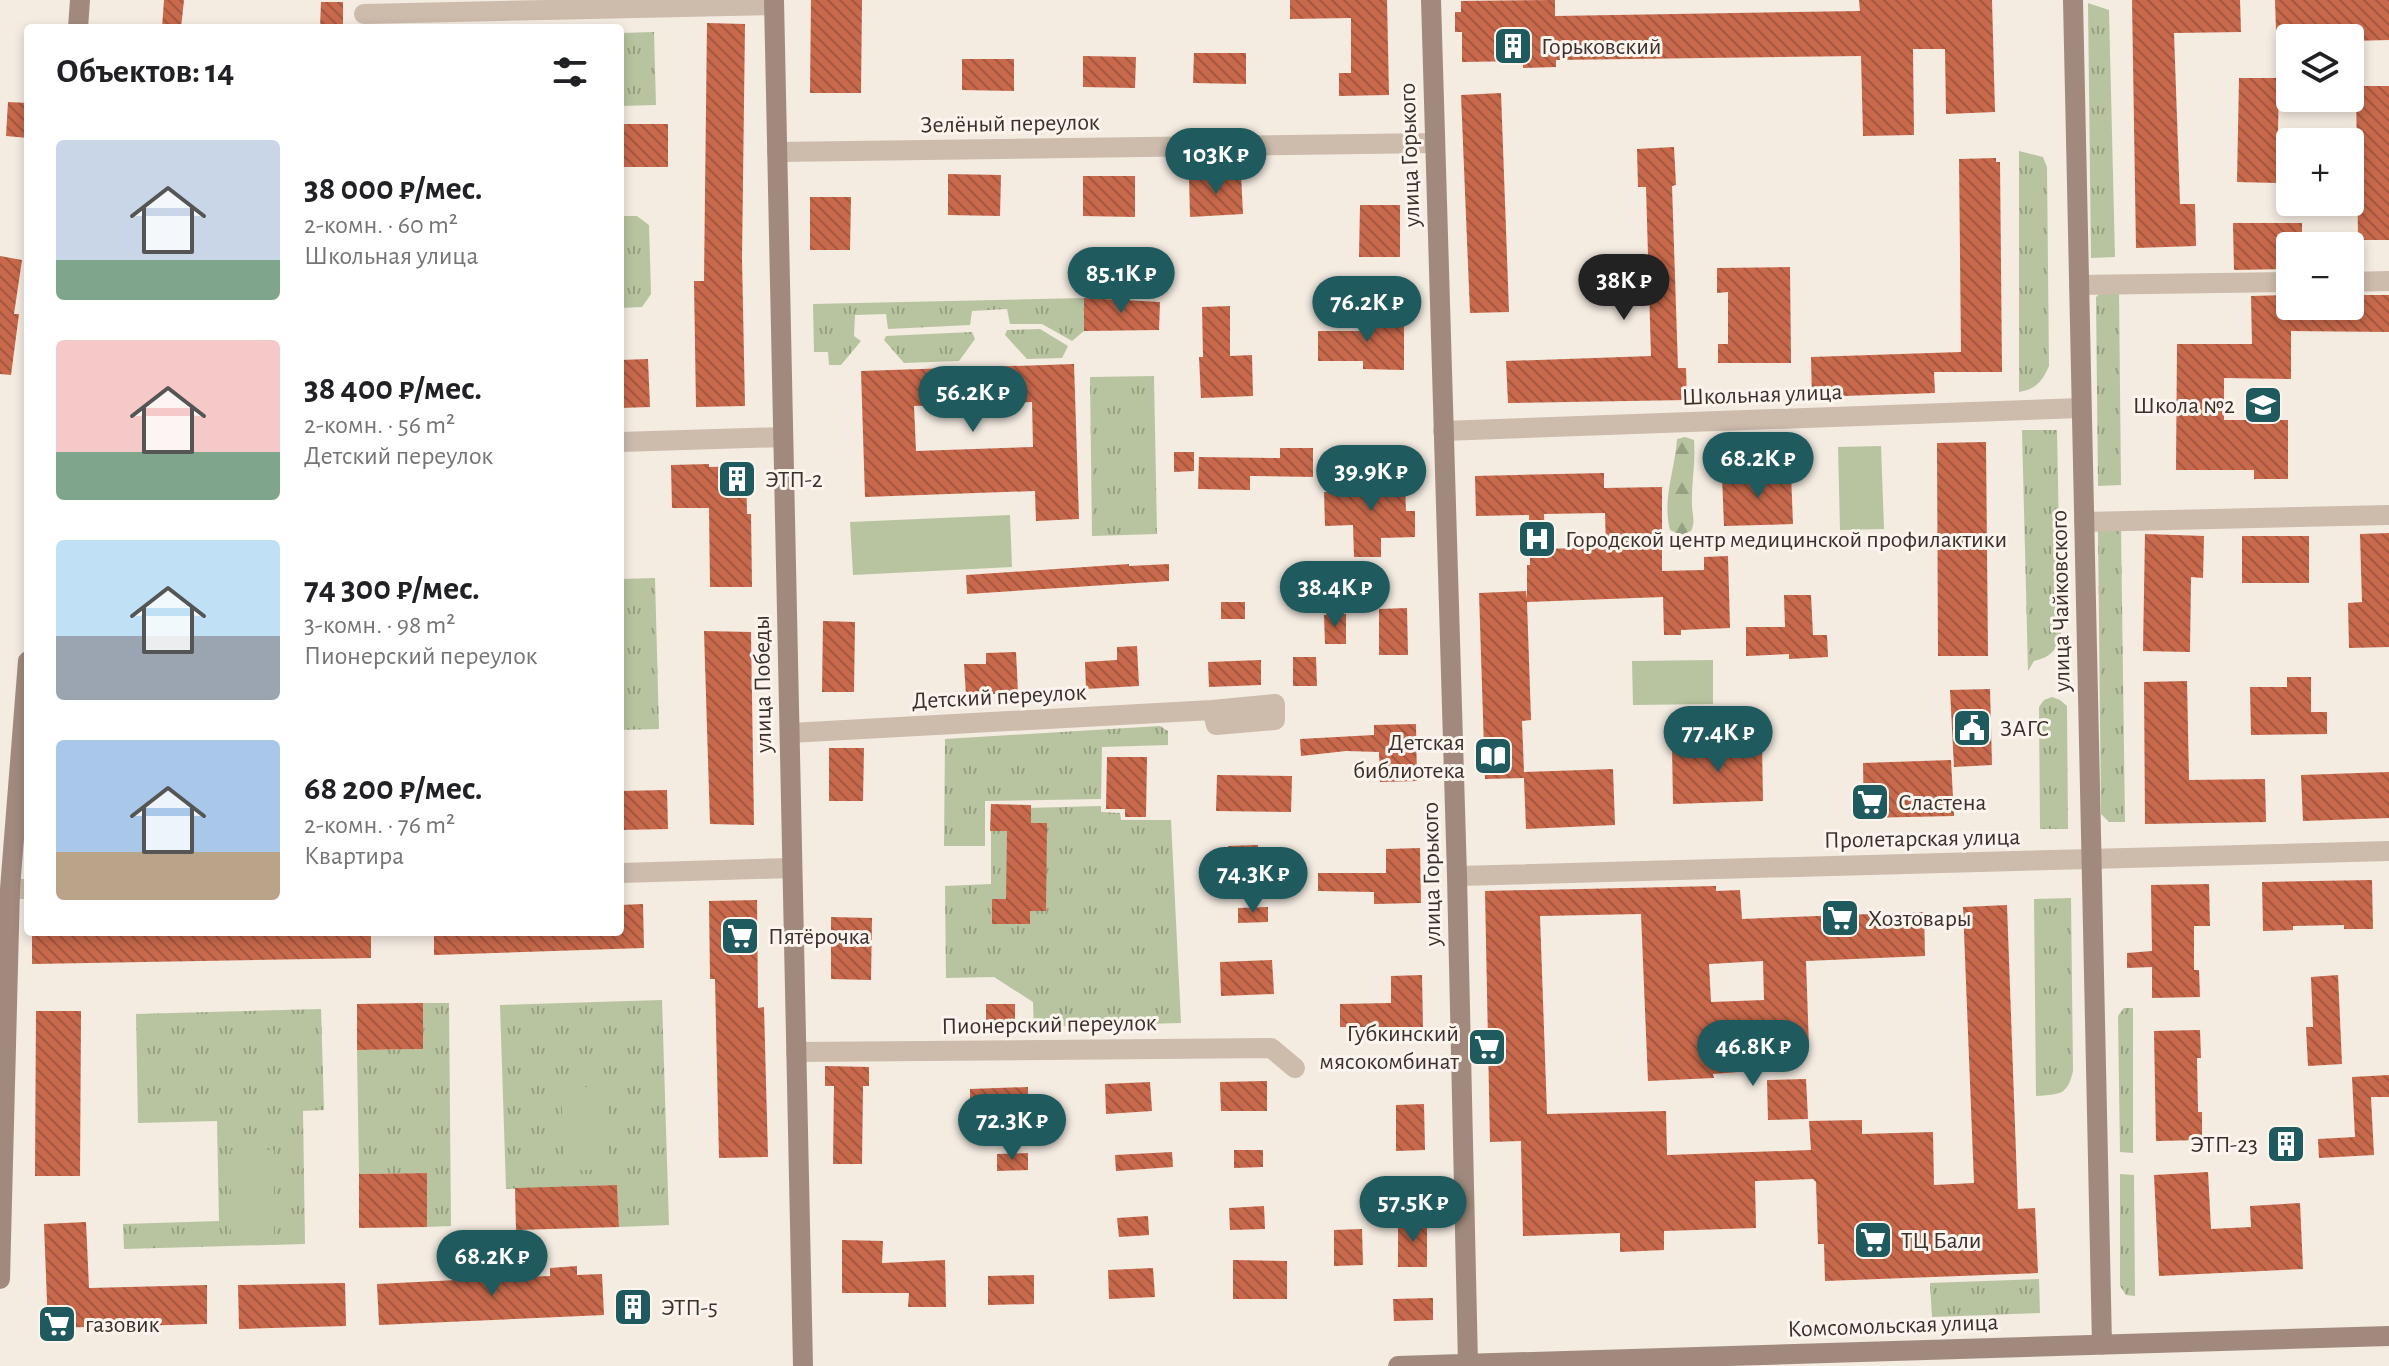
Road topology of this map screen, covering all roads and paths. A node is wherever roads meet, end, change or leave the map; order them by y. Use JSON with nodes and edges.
{"nodes":[{"id":1,"x":80,"y":0,"type":"edge"},
{"id":2,"x":1431,"y":0,"type":"edge"},
{"id":3,"x":2073,"y":0,"type":"edge"},
{"id":4,"x":774,"y":2,"type":"edge"},
{"id":5,"x":364,"y":14,"type":"edge"},
{"id":6,"x":78,"y":24,"type":"edge"},
{"id":7,"x":1435,"y":143,"type":"junction"},
{"id":8,"x":777,"y":152,"type":"junction"},
{"id":9,"x":2389,"y":281,"type":"edge"},
{"id":10,"x":2276,"y":282,"type":"edge"},
{"id":11,"x":2364,"y":282,"type":"edge"},
{"id":12,"x":2079,"y":285,"type":"junction"},
{"id":13,"x":2081,"y":408,"type":"junction"},
{"id":14,"x":1443,"y":431,"type":"junction"},
{"id":15,"x":783,"y":437,"type":"junction"},
{"id":16,"x":624,"y":442,"type":"edge"},
{"id":17,"x":2389,"y":515,"type":"edge"},
{"id":18,"x":2084,"y":522,"type":"junction"},
{"id":19,"x":1212,"y":710,"type":"dead end"},
{"id":20,"x":790,"y":733,"type":"junction"},
{"id":21,"x":24,"y":762,"type":"edge"},
{"id":22,"x":2389,"y":851,"type":"edge"},
{"id":23,"x":2091,"y":858,"type":"junction"},
{"id":24,"x":792,"y":868,"type":"junction"},
{"id":25,"x":624,"y":873,"type":"edge"},
{"id":26,"x":1457,"y":876,"type":"junction"},
{"id":27,"x":19,"y":889,"type":"edge"},
{"id":28,"x":796,"y":1052,"type":"junction"},
{"id":29,"x":1295,"y":1068,"type":"dead end"},
{"id":30,"x":0,"y":1279,"type":"edge"},
{"id":31,"x":2389,"y":1336,"type":"edge"},
{"id":32,"x":2102,"y":1345,"type":"junction"},
{"id":33,"x":1468,"y":1364,"type":"junction"},
{"id":34,"x":1497,"y":1364,"type":"edge"},
{"id":35,"x":803,"y":1366,"type":"edge"},
{"id":36,"x":1398,"y":1366,"type":"edge"}],
"edges":[{"from":1,"to":6,"type":"street"},
{"from":2,"to":7,"type":"street","name":"улица Горького"},
{"from":3,"to":12,"type":"street","name":"улица Чайковского"},
{"from":4,"to":5,"type":"street"},
{"from":4,"to":8,"type":"street","name":"улица Победы"},
{"from":7,"to":8,"type":"street","name":"Зелёный переулок"},
{"from":7,"to":14,"type":"street","name":"улица Горького"},
{"from":8,"to":15,"type":"street","name":"улица Победы"},
{"from":9,"to":11,"type":"street"},
{"from":10,"to":12,"type":"street"},
{"from":12,"to":13,"type":"street","name":"улица Чайковского"},
{"from":13,"to":14,"type":"street","name":"Школьная улица"},
{"from":13,"to":18,"type":"street","name":"улица Чайковского"},
{"from":14,"to":26,"type":"street","name":"улица Горького"},
{"from":15,"to":16,"type":"street"},
{"from":15,"to":20,"type":"street","name":"улица Победы"},
{"from":17,"to":18,"type":"street"},
{"from":18,"to":23,"type":"street","name":"улица Чайковского"},
{"from":19,"to":20,"type":"street","name":"Детский переулок"},
{"from":20,"to":24,"type":"street","name":"улица Победы"},
{"from":21,"to":27,"type":"street"},
{"from":22,"to":23,"type":"street","name":"Пролетарская улица"},
{"from":23,"to":26,"type":"street","name":"Пролетарская улица"},
{"from":23,"to":32,"type":"street","name":"улица Чайковского"},
{"from":24,"to":25,"type":"street"},
{"from":24,"to":28,"type":"street","name":"улица Победы"},
{"from":26,"to":33,"type":"street","name":"улица Горького"},
{"from":27,"to":30,"type":"street"},
{"from":28,"to":29,"type":"street","name":"Пионерский переулок"},
{"from":28,"to":35,"type":"street","name":"улица Победы"},
{"from":31,"to":32,"type":"street","name":"Комсомольская улица"},
{"from":32,"to":34,"type":"street","name":"Комсомольская улица"},
{"from":33,"to":34,"type":"street","name":"Комсомольская улица"},
{"from":33,"to":36,"type":"street","name":"Комсомольская улица"}]}
